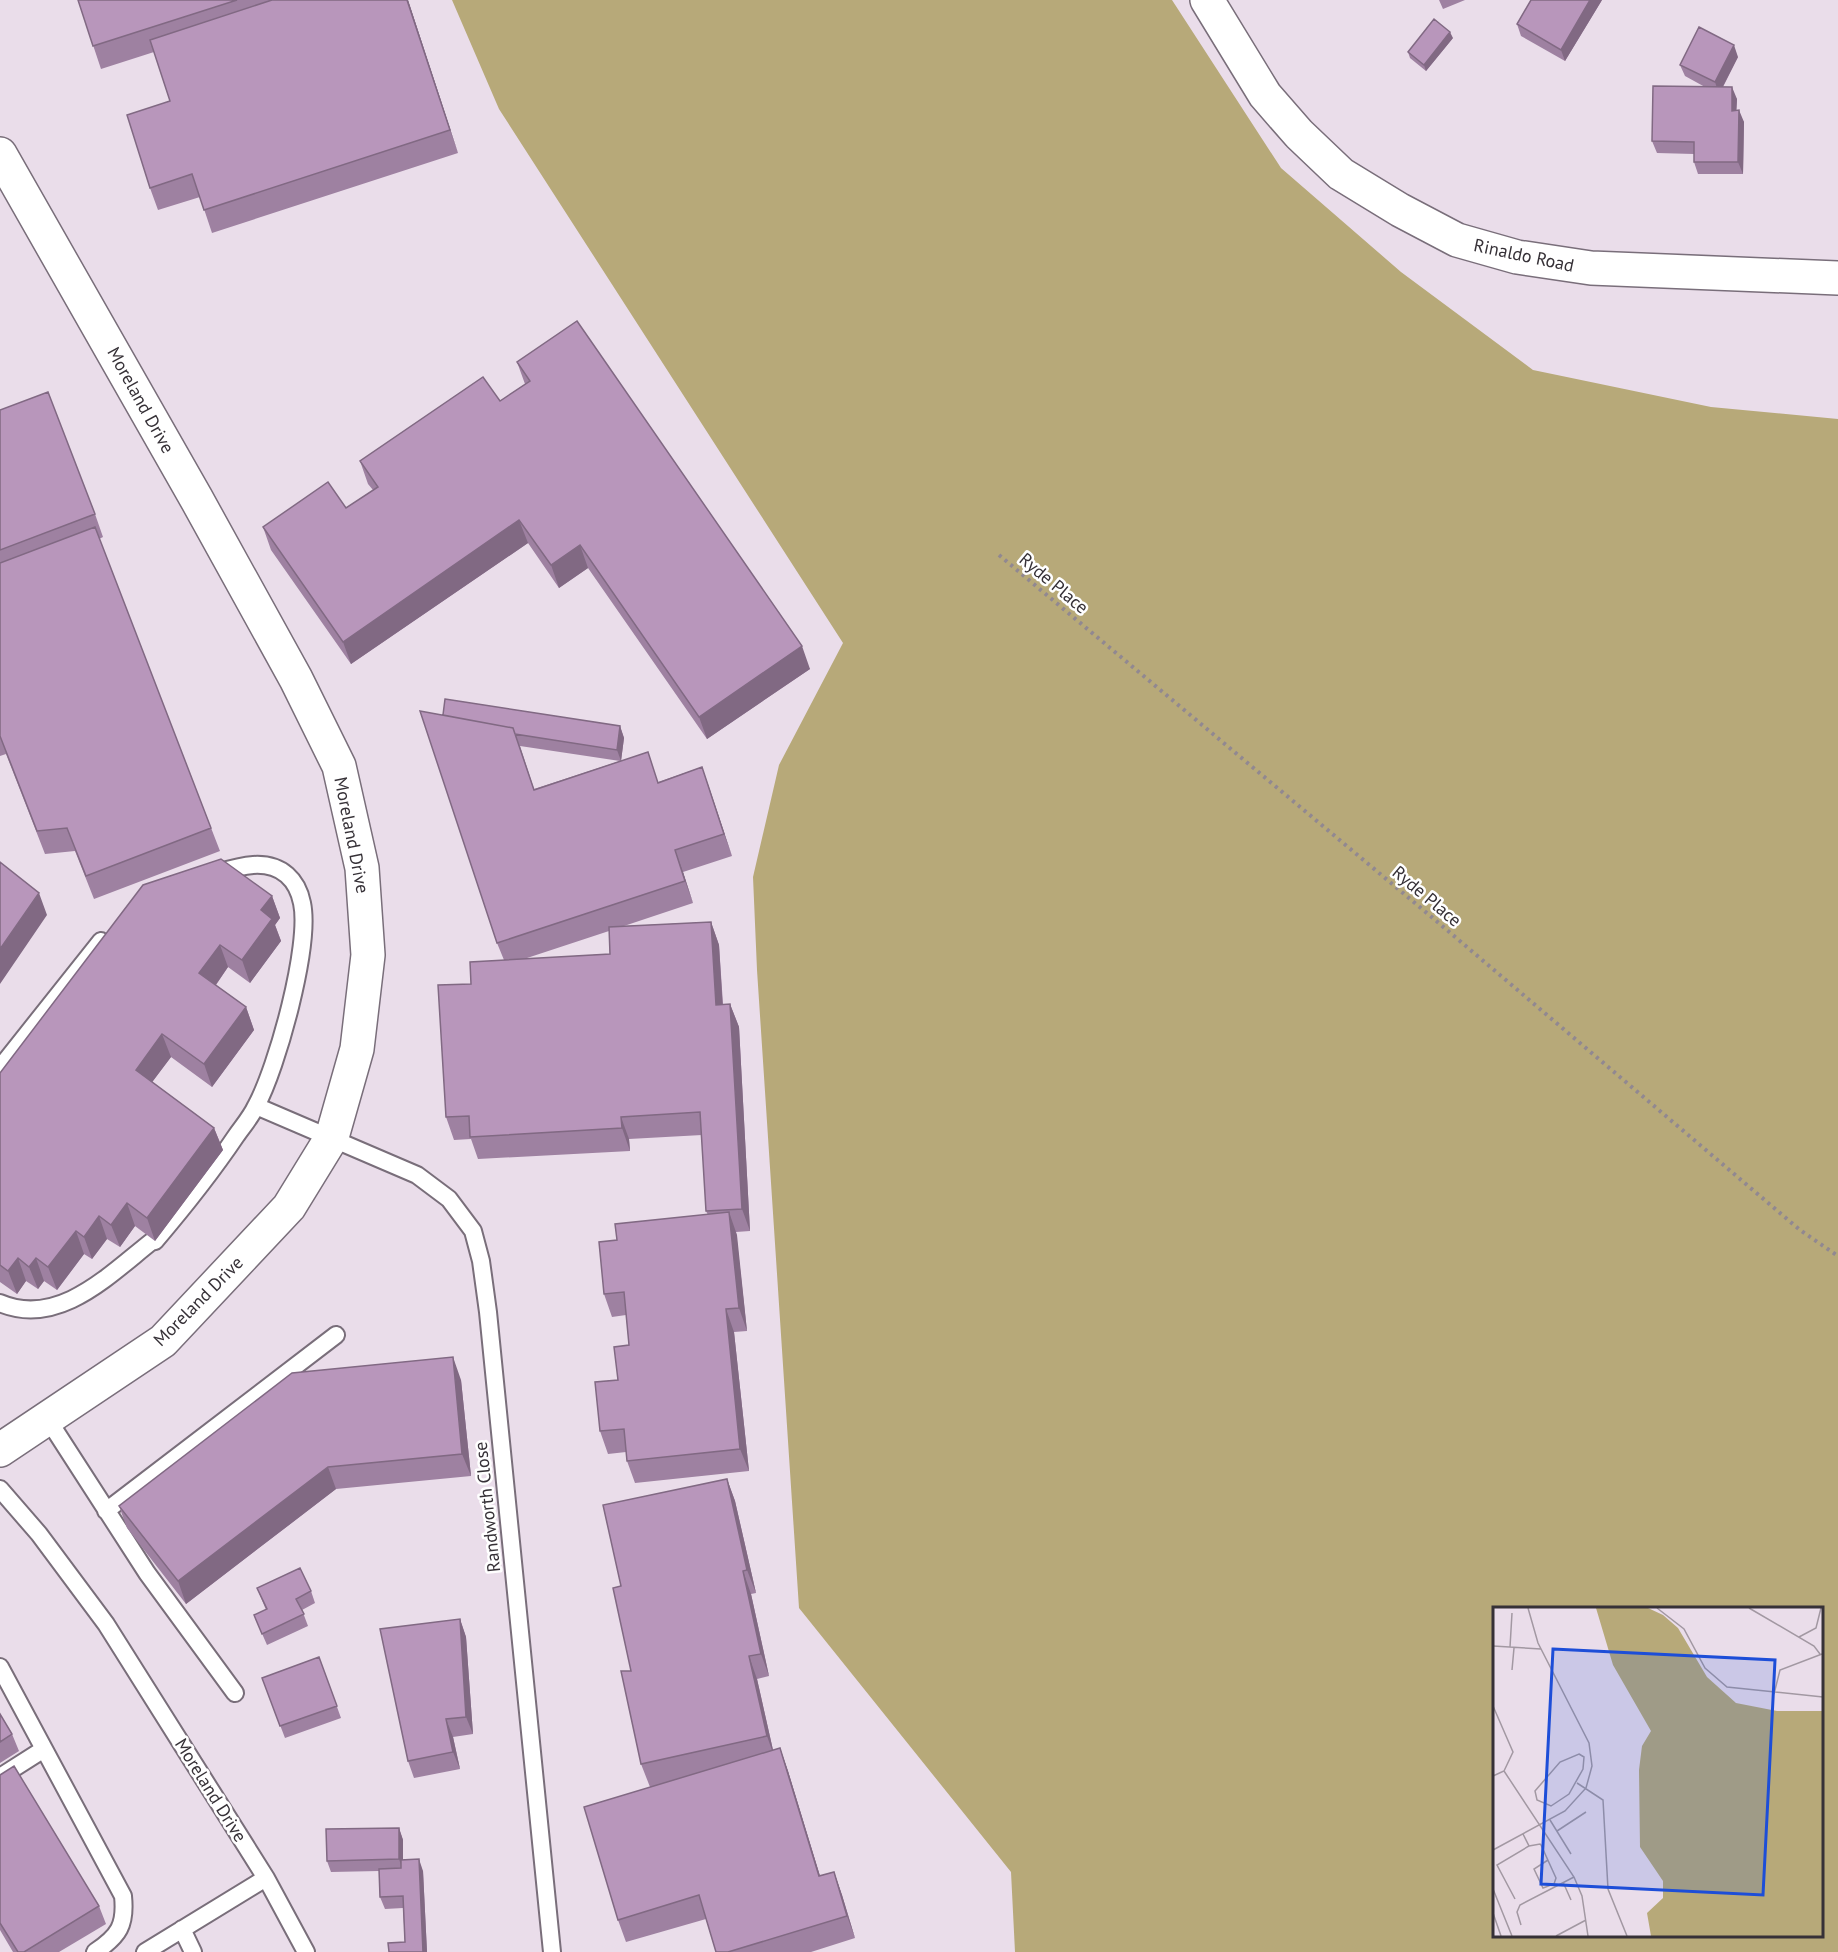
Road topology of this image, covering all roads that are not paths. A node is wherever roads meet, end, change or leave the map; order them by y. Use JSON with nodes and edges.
{"nodes":[{"id":1,"x":1207,"y":0,"type":"edge"},
{"id":2,"x":0,"y":154,"type":"edge"},
{"id":3,"x":1838,"y":278,"type":"edge"},
{"id":4,"x":198,"y":878,"type":"edge"},
{"id":5,"x":110,"y":930,"type":"edge"},
{"id":6,"x":0,"y":1068,"type":"edge"},
{"id":7,"x":256,"y":1106,"type":"junction"},
{"id":8,"x":332,"y":1137,"type":"junction"},
{"id":9,"x":0,"y":1303,"type":"edge"},
{"id":10,"x":336,"y":1335,"type":"dead end"},
{"id":11,"x":47,"y":1418,"type":"junction"},
{"id":12,"x":0,"y":1450,"type":"edge"},
{"id":13,"x":0,"y":1489,"type":"edge"},
{"id":14,"x":106,"y":1511,"type":"junction"},
{"id":15,"x":0,"y":1666,"type":"edge"},
{"id":16,"x":235,"y":1693,"type":"dead end"},
{"id":17,"x":44,"y":1749,"type":"junction"},
{"id":18,"x":0,"y":1777,"type":"edge"},
{"id":19,"x":266,"y":1878,"type":"junction"},
{"id":20,"x":182,"y":1929,"type":"junction"},
{"id":21,"x":95,"y":1952,"type":"edge"},
{"id":22,"x":145,"y":1952,"type":"edge"},
{"id":23,"x":193,"y":1952,"type":"edge"},
{"id":24,"x":306,"y":1952,"type":"edge"},
{"id":25,"x":552,"y":1952,"type":"edge"}],
"edges":[{"from":1,"to":3,"type":"street","name":"Rinaldo Road"},
{"from":2,"to":8,"type":"street","name":"Moreland Drive"},
{"from":4,"to":7,"type":"lane"},
{"from":5,"to":6,"type":"lane"},
{"from":7,"to":8,"type":"lane","name":"Randworth Close"},
{"from":7,"to":9,"type":"lane"},
{"from":8,"to":11,"type":"street","name":"Moreland Drive"},
{"from":8,"to":25,"type":"lane","name":"Randworth Close"},
{"from":10,"to":14,"type":"lane"},
{"from":11,"to":12,"type":"street","name":"Moreland Drive"},
{"from":11,"to":14,"type":"lane"},
{"from":13,"to":19,"type":"lane","name":"Moreland Drive"},
{"from":14,"to":16,"type":"lane"},
{"from":15,"to":17,"type":"lane"},
{"from":17,"to":18,"type":"lane"},
{"from":17,"to":21,"type":"lane"},
{"from":19,"to":20,"type":"lane"},
{"from":19,"to":24,"type":"lane","name":"Moreland Drive"},
{"from":20,"to":22,"type":"lane"},
{"from":20,"to":23,"type":"lane"}]}
